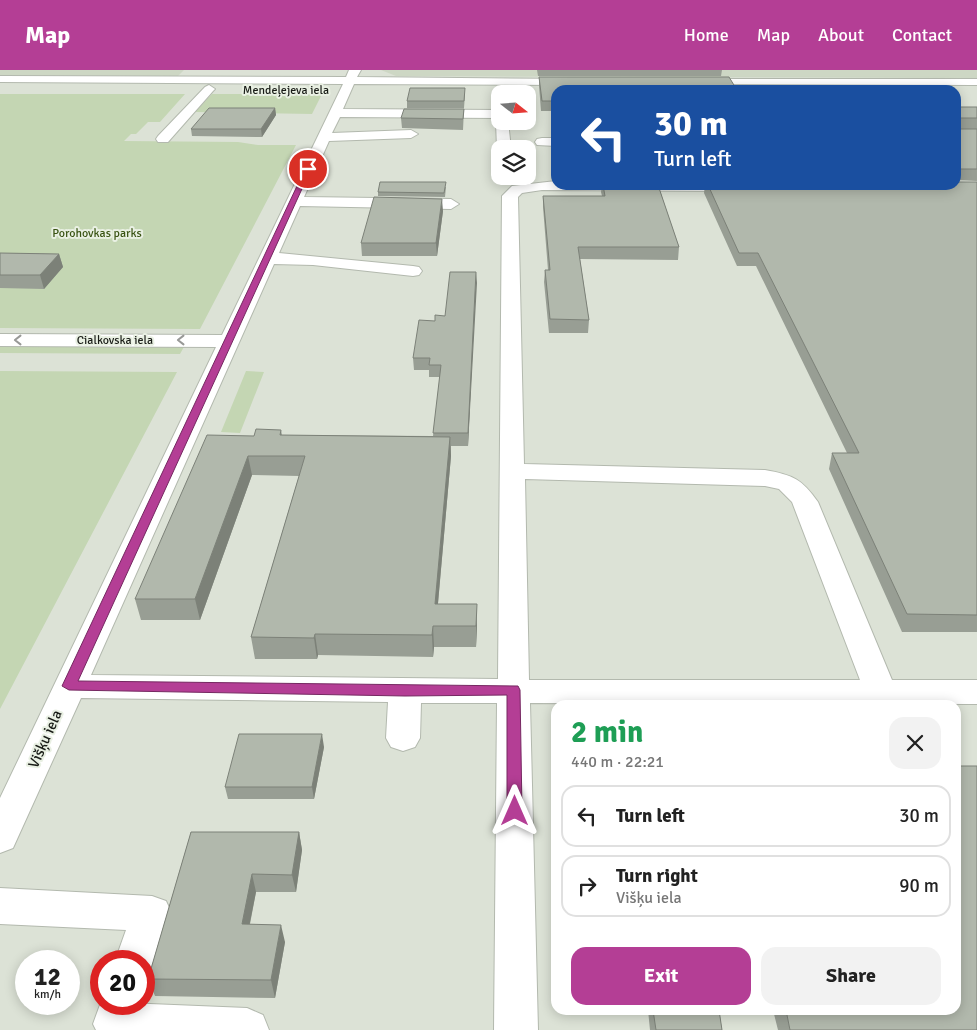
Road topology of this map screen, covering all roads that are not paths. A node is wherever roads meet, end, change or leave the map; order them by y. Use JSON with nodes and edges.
{"nodes":[{"id":1,"x":188,"y":70,"type":"edge"},
{"id":2,"x":565,"y":70,"type":"edge"},
{"id":3,"x":698,"y":70,"type":"edge"},
{"id":4,"x":942,"y":70,"type":"edge"},
{"id":5,"x":0,"y":80,"type":"edge"},
{"id":6,"x":171,"y":80,"type":"junction"},
{"id":7,"x":351,"y":80,"type":"edge"},
{"id":8,"x":585,"y":81,"type":"edge"},
{"id":9,"x":678,"y":82,"type":"edge"},
{"id":10,"x":977,"y":82,"type":"edge"},
{"id":11,"x":551,"y":85,"type":"edge"},
{"id":12,"x":701,"y":85,"type":"edge"},
{"id":13,"x":708,"y":85,"type":"edge"},
{"id":14,"x":954,"y":85,"type":"edge"},
{"id":15,"x":960,"y":85,"type":"edge"},
{"id":16,"x":961,"y":87,"type":"edge"},
{"id":17,"x":551,"y":88,"type":"edge"},
{"id":18,"x":0,"y":89,"type":"edge"},
{"id":19,"x":209,"y":89,"type":"junction"},
{"id":20,"x":536,"y":89,"type":"edge"},
{"id":21,"x":977,"y":90,"type":"edge"},
{"id":22,"x":491,"y":91,"type":"edge"},
{"id":23,"x":491,"y":115,"type":"edge"},
{"id":24,"x":329,"y":126,"type":"junction"},
{"id":25,"x":411,"y":134,"type":"edge"},
{"id":26,"x":164,"y":139,"type":"dead end"},
{"id":27,"x":542,"y":142,"type":"dead end"},
{"id":28,"x":551,"y":142,"type":"edge"},
{"id":29,"x":509,"y":185,"type":"edge"},
{"id":30,"x":551,"y":186,"type":"edge"},
{"id":31,"x":510,"y":196,"type":"junction"},
{"id":32,"x":293,"y":201,"type":"junction"},
{"id":33,"x":451,"y":204,"type":"dead end"},
{"id":34,"x":267,"y":258,"type":"junction"},
{"id":35,"x":413,"y":271,"type":"dead end"},
{"id":36,"x":0,"y":340,"type":"edge"},
{"id":37,"x":225,"y":350,"type":"junction"},
{"id":38,"x":0,"y":357,"type":"edge"},
{"id":39,"x":512,"y":471,"type":"junction"},
{"id":40,"x":69,"y":686,"type":"junction"},
{"id":41,"x":514,"y":690,"type":"junction"},
{"id":42,"x":405,"y":691,"type":"junction"},
{"id":43,"x":881,"y":692,"type":"junction"},
{"id":44,"x":977,"y":692,"type":"edge"},
{"id":45,"x":680,"y":698,"type":"edge"},
{"id":46,"x":403,"y":738,"type":"dead end"},
{"id":47,"x":0,"y":837,"type":"edge"},
{"id":48,"x":0,"y":906,"type":"edge"},
{"id":49,"x":140,"y":950,"type":"edge"},
{"id":50,"x":118,"y":1015,"type":"edge"},
{"id":51,"x":247,"y":1030,"type":"edge"},
{"id":52,"x":516,"y":1030,"type":"edge"}],
"edges":[{"from":1,"to":6,"type":"street"},
{"from":2,"to":8,"type":"street"},
{"from":3,"to":13,"type":"street"},
{"from":4,"to":14,"type":"street"},
{"from":5,"to":6,"type":"street","name":"Mendeļejeva iela"},
{"from":6,"to":7,"type":"street","name":"Mendeļejeva iela"},
{"from":7,"to":11,"type":"street","name":"Mendeļejeva iela"},
{"from":7,"to":19,"type":"street","name":"Mendeļejeva iela"},
{"from":7,"to":22,"type":"street","name":"Mendeļejeva iela"},
{"from":7,"to":24,"type":"street","name":"Višķu iela"},
{"from":9,"to":12,"type":"street"},
{"from":10,"to":15,"type":"street"},
{"from":16,"to":21,"type":"street"},
{"from":17,"to":20,"type":"street","name":"Mendeļejeva iela"},
{"from":18,"to":19,"type":"street","name":"Mendeļejeva iela"},
{"from":19,"to":26,"type":"street"},
{"from":23,"to":24,"type":"street"},
{"from":24,"to":25,"type":"street"},
{"from":24,"to":32,"type":"street","name":"Višķu iela"},
{"from":27,"to":28,"type":"street"},
{"from":29,"to":31,"type":"street"},
{"from":30,"to":31,"type":"street"},
{"from":31,"to":39,"type":"street"},
{"from":32,"to":33,"type":"street"},
{"from":32,"to":34,"type":"street","name":"Višķu iela"},
{"from":34,"to":35,"type":"street"},
{"from":34,"to":37,"type":"street","name":"Višķu iela"},
{"from":37,"to":36,"type":"street","name":"Cialkovska iela","one_way":true},
{"from":37,"to":38,"type":"street","name":"Cialkovska iela"},
{"from":37,"to":40,"type":"street","name":"Višķu iela"},
{"from":39,"to":41,"type":"street"},
{"from":39,"to":43,"type":"street"},
{"from":40,"to":42,"type":"street"},
{"from":40,"to":47,"type":"street","name":"Višķu iela"},
{"from":41,"to":42,"type":"street"},
{"from":41,"to":45,"type":"street"},
{"from":41,"to":52,"type":"street"},
{"from":42,"to":46,"type":"street"},
{"from":43,"to":44,"type":"street"},
{"from":43,"to":45,"type":"street"},
{"from":48,"to":49,"type":"street"},
{"from":50,"to":51,"type":"street"}]}
